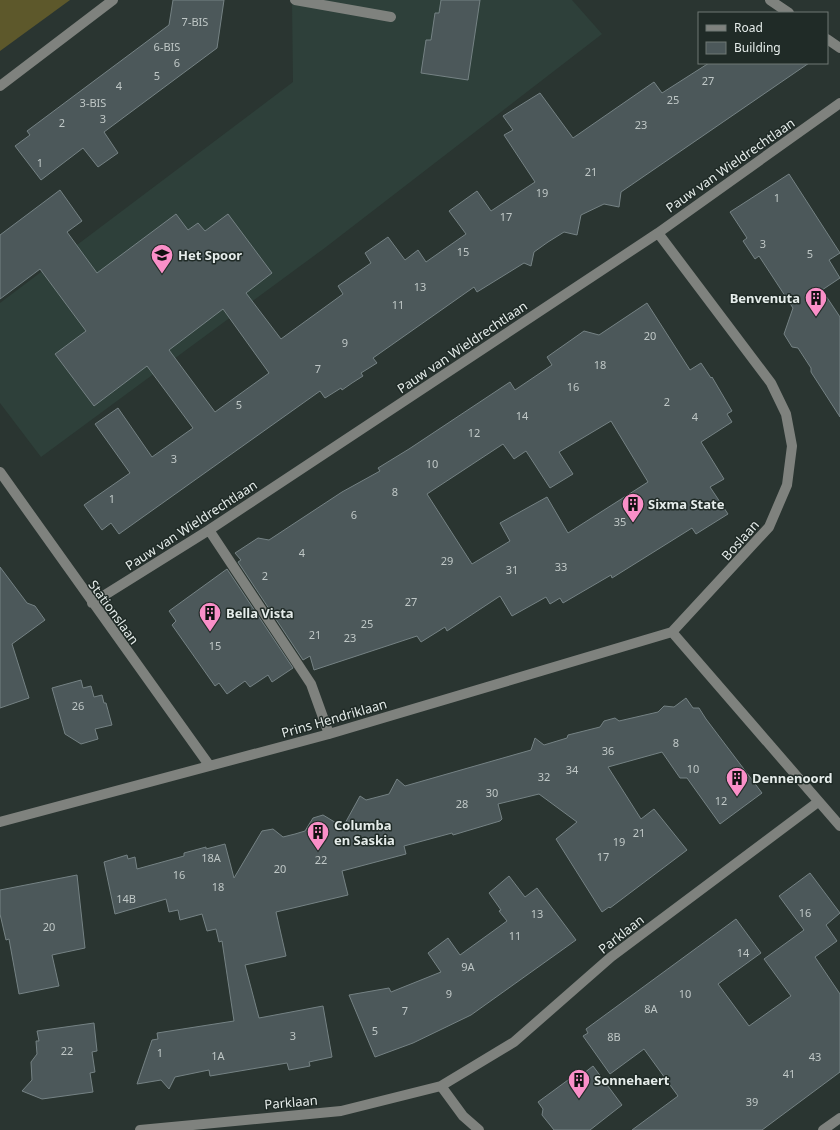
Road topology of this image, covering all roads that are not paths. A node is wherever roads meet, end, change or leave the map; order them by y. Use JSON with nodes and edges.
{"nodes":[{"id":1,"x":113,"y":0,"type":"edge"},
{"id":2,"x":295,"y":0,"type":"edge"},
{"id":3,"x":770,"y":0,"type":"edge"},
{"id":4,"x":788,"y":12,"type":"edge"},
{"id":5,"x":391,"y":17,"type":"dead end"},
{"id":6,"x":828,"y":40,"type":"edge"},
{"id":7,"x":840,"y":48,"type":"edge"},
{"id":8,"x":0,"y":86,"type":"edge"},
{"id":9,"x":840,"y":103,"type":"edge"},
{"id":10,"x":658,"y":232,"type":"junction"},
{"id":11,"x":0,"y":472,"type":"edge"},
{"id":12,"x":208,"y":530,"type":"junction"},
{"id":13,"x":92,"y":603,"type":"junction"},
{"id":14,"x":672,"y":632,"type":"junction"},
{"id":15,"x":329,"y":734,"type":"junction"},
{"id":16,"x":209,"y":765,"type":"junction"},
{"id":17,"x":818,"y":802,"type":"junction"},
{"id":18,"x":0,"y":822,"type":"edge"},
{"id":19,"x":840,"y":826,"type":"edge"},
{"id":20,"x":441,"y":1086,"type":"junction"},
{"id":21,"x":840,"y":1118,"type":"edge"},
{"id":22,"x":140,"y":1130,"type":"edge"},
{"id":23,"x":478,"y":1130,"type":"edge"},
{"id":24,"x":823,"y":1130,"type":"edge"}],
"edges":[{"from":1,"to":8,"type":"street"},
{"from":2,"to":5,"type":"street"},
{"from":3,"to":4,"type":"street"},
{"from":6,"to":7,"type":"street"},
{"from":9,"to":10,"type":"street","name":"Pauw van Wieldrechtlaan"},
{"from":10,"to":12,"type":"street","name":"Pauw van Wieldrechtlaan"},
{"from":10,"to":14,"type":"street","name":"Boslaan"},
{"from":11,"to":13,"type":"street","name":"Stationslaan"},
{"from":12,"to":13,"type":"street","name":"Pauw van Wieldrechtlaan"},
{"from":12,"to":15,"type":"street"},
{"from":13,"to":16,"type":"street","name":"Stationslaan"},
{"from":14,"to":15,"type":"street","name":"Prins Hendriklaan"},
{"from":14,"to":17,"type":"street"},
{"from":15,"to":16,"type":"street","name":"Prins Hendriklaan"},
{"from":16,"to":18,"type":"street","name":"Prins Hendriklaan"},
{"from":17,"to":19,"type":"street"},
{"from":17,"to":20,"type":"street","name":"Parklaan"},
{"from":20,"to":22,"type":"street","name":"Parklaan"},
{"from":20,"to":23,"type":"street"},
{"from":21,"to":24,"type":"street"}]}
